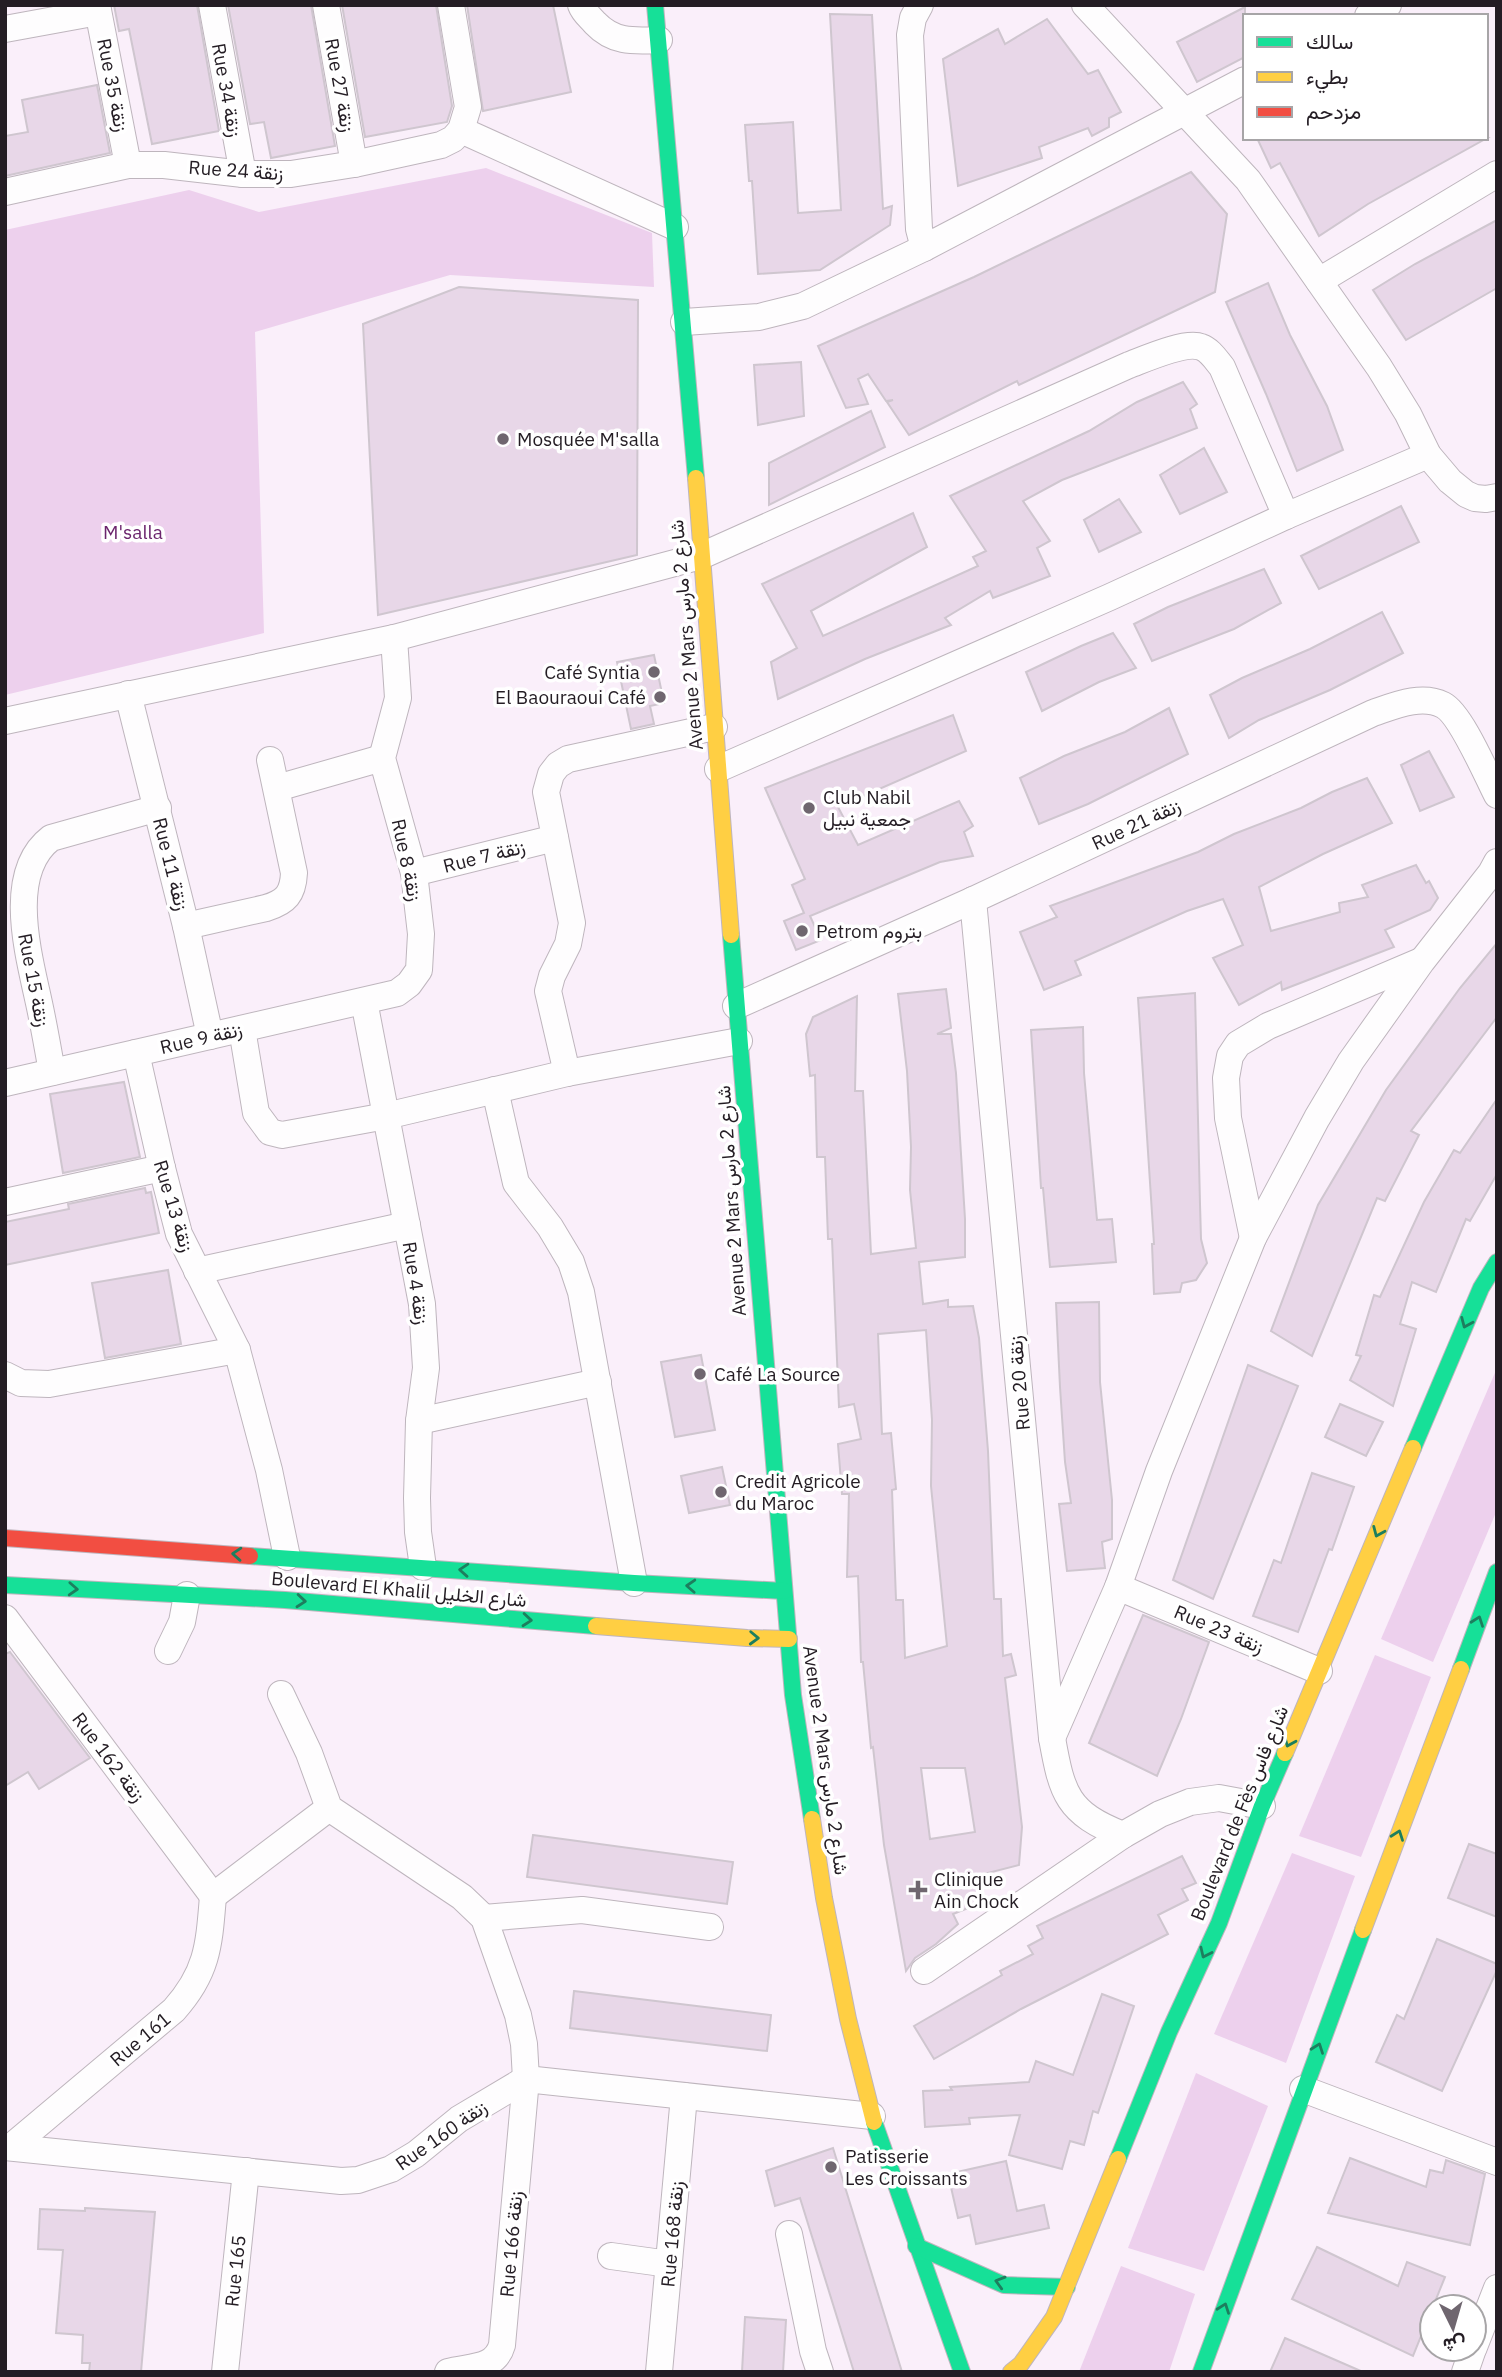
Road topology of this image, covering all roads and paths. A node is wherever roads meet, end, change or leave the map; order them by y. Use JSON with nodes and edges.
{"nodes":[{"id":1,"x":212,"y":5,"type":"edge"},
{"id":2,"x":326,"y":5,"type":"edge"},
{"id":3,"x":451,"y":5,"type":"edge"},
{"id":4,"x":582,"y":5,"type":"edge"},
{"id":5,"x":655,"y":5,"type":"edge"},
{"id":6,"x":920,"y":5,"type":"edge"},
{"id":7,"x":1085,"y":5,"type":"edge"},
{"id":8,"x":1388,"y":5,"type":"edge"},
{"id":9,"x":97,"y":9,"type":"edge"},
{"id":10,"x":1372,"y":14,"type":"edge"},
{"id":11,"x":5,"y":29,"type":"edge"},
{"id":12,"x":659,"y":40,"type":"junction"},
{"id":13,"x":1243,"y":81,"type":"edge"},
{"id":14,"x":1185,"y":112,"type":"junction"},
{"id":15,"x":460,"y":130,"type":"junction"},
{"id":16,"x":354,"y":164,"type":"junction"},
{"id":17,"x":128,"y":165,"type":"junction"},
{"id":18,"x":243,"y":174,"type":"junction"},
{"id":19,"x":1497,"y":174,"type":"edge"},
{"id":20,"x":5,"y":191,"type":"edge"},
{"id":21,"x":675,"y":227,"type":"junction"},
{"id":22,"x":924,"y":248,"type":"junction"},
{"id":23,"x":1319,"y":281,"type":"junction"},
{"id":24,"x":684,"y":322,"type":"junction"},
{"id":25,"x":1429,"y":455,"type":"junction"},
{"id":26,"x":1497,"y":497,"type":"edge"},
{"id":27,"x":1286,"y":516,"type":"junction"},
{"id":28,"x":701,"y":556,"type":"junction"},
{"id":29,"x":394,"y":638,"type":"junction"},
{"id":30,"x":128,"y":694,"type":"junction"},
{"id":31,"x":5,"y":721,"type":"edge"},
{"id":32,"x":715,"y":727,"type":"junction"},
{"id":33,"x":382,"y":758,"type":"junction"},
{"id":34,"x":270,"y":760,"type":"dead end"},
{"id":35,"x":718,"y":769,"type":"junction"},
{"id":36,"x":277,"y":788,"type":"junction"},
{"id":37,"x":1497,"y":796,"type":"edge"},
{"id":38,"x":158,"y":808,"type":"junction"},
{"id":39,"x":555,"y":838,"type":"junction"},
{"id":40,"x":1494,"y":868,"type":"edge"},
{"id":41,"x":414,"y":873,"type":"junction"},
{"id":42,"x":973,"y":900,"type":"junction"},
{"id":43,"x":186,"y":926,"type":"junction"},
{"id":44,"x":1422,"y":961,"type":"junction"},
{"id":45,"x":397,"y":993,"type":"joint"},
{"id":46,"x":364,"y":1001,"type":"junction"},
{"id":47,"x":736,"y":1006,"type":"junction"},
{"id":48,"x":242,"y":1029,"type":"junction"},
{"id":49,"x":210,"y":1036,"type":"junction"},
{"id":50,"x":739,"y":1041,"type":"junction"},
{"id":51,"x":136,"y":1053,"type":"junction"},
{"id":52,"x":52,"y":1072,"type":"junction"},
{"id":53,"x":567,"y":1073,"type":"junction"},
{"id":54,"x":5,"y":1083,"type":"edge"},
{"id":55,"x":495,"y":1090,"type":"junction"},
{"id":56,"x":386,"y":1116,"type":"junction"},
{"id":57,"x":162,"y":1168,"type":"junction"},
{"id":58,"x":5,"y":1202,"type":"edge"},
{"id":59,"x":407,"y":1225,"type":"junction"},
{"id":60,"x":1254,"y":1238,"type":"junction"},
{"id":61,"x":1497,"y":1262,"type":"edge"},
{"id":62,"x":197,"y":1271,"type":"junction"},
{"id":63,"x":237,"y":1350,"type":"junction"},
{"id":64,"x":5,"y":1376,"type":"edge"},
{"id":65,"x":598,"y":1382,"type":"junction"},
{"id":66,"x":419,"y":1421,"type":"junction"},
{"id":67,"x":5,"y":1538,"type":"edge"},
{"id":68,"x":287,"y":1557,"type":"junction"},
{"id":69,"x":424,"y":1567,"type":"junction"},
{"id":70,"x":1497,"y":1572,"type":"edge"},
{"id":71,"x":634,"y":1583,"type":"junction"},
{"id":72,"x":5,"y":1585,"type":"edge"},
{"id":73,"x":1118,"y":1587,"type":"junction"},
{"id":74,"x":784,"y":1591,"type":"junction"},
{"id":75,"x":187,"y":1595,"type":"junction"},
{"id":76,"x":5,"y":1618,"type":"edge"},
{"id":77,"x":789,"y":1639,"type":"junction"},
{"id":78,"x":169,"y":1651,"type":"dead end"},
{"id":79,"x":1319,"y":1671,"type":"junction"},
{"id":80,"x":281,"y":1694,"type":"dead end"},
{"id":81,"x":1052,"y":1738,"type":"junction"},
{"id":82,"x":1262,"y":1806,"type":"junction"},
{"id":83,"x":329,"y":1808,"type":"junction"},
{"id":84,"x":1123,"y":1835,"type":"junction"},
{"id":85,"x":214,"y":1896,"type":"junction"},
{"id":86,"x":484,"y":1918,"type":"junction"},
{"id":87,"x":710,"y":1927,"type":"dead end"},
{"id":88,"x":924,"y":1972,"type":"dead end"},
{"id":89,"x":526,"y":2079,"type":"junction"},
{"id":90,"x":1303,"y":2089,"type":"junction"},
{"id":91,"x":684,"y":2096,"type":"junction"},
{"id":92,"x":872,"y":2116,"type":"junction"},
{"id":93,"x":8,"y":2147,"type":"edge"},
{"id":94,"x":1497,"y":2162,"type":"edge"},
{"id":95,"x":246,"y":2171,"type":"junction"},
{"id":96,"x":789,"y":2234,"type":"dead end"},
{"id":97,"x":916,"y":2246,"type":"junction"},
{"id":98,"x":611,"y":2256,"type":"dead end"},
{"id":99,"x":669,"y":2264,"type":"junction"},
{"id":100,"x":1067,"y":2287,"type":"junction"},
{"id":101,"x":1497,"y":2288,"type":"edge"},
{"id":102,"x":1488,"y":2311,"type":"edge"},
{"id":103,"x":814,"y":2365,"type":"edge"},
{"id":104,"x":225,"y":2372,"type":"edge"},
{"id":105,"x":448,"y":2372,"type":"edge"},
{"id":106,"x":659,"y":2372,"type":"edge"},
{"id":107,"x":962,"y":2372,"type":"edge"},
{"id":108,"x":1012,"y":2372,"type":"edge"},
{"id":109,"x":1201,"y":2372,"type":"edge"}],
"edges":[{"from":1,"to":18,"type":"street","name":"Rue 34 زنقة"},
{"from":2,"to":16,"type":"street","name":"Rue 27 زنقة"},
{"from":3,"to":15,"type":"street"},
{"from":4,"to":12,"type":"street"},
{"from":5,"to":12,"type":"main road","name":"Avenue 2 Mars شارع 2 مارس"},
{"from":6,"to":22,"type":"street"},
{"from":7,"to":14,"type":"street"},
{"from":8,"to":10,"type":"street"},
{"from":9,"to":11,"type":"street"},
{"from":9,"to":17,"type":"street","name":"Rue 35 زنقة"},
{"from":12,"to":21,"type":"main road","name":"Avenue 2 Mars شارع 2 مارس"},
{"from":13,"to":14,"type":"street"},
{"from":14,"to":22,"type":"street"},
{"from":14,"to":23,"type":"street"},
{"from":15,"to":16,"type":"street","name":"Rue 24 زنقة"},
{"from":15,"to":21,"type":"street"},
{"from":16,"to":18,"type":"street","name":"Rue 24 زنقة"},
{"from":17,"to":18,"type":"street","name":"Rue 24 زنقة"},
{"from":17,"to":20,"type":"street","name":"Rue 24 زنقة"},
{"from":19,"to":23,"type":"street"},
{"from":21,"to":24,"type":"main road","name":"Avenue 2 Mars شارع 2 مارس"},
{"from":22,"to":24,"type":"street"},
{"from":23,"to":25,"type":"street"},
{"from":24,"to":28,"type":"main road","name":"Avenue 2 Mars شارع 2 مارس"},
{"from":25,"to":26,"type":"street"},
{"from":25,"to":27,"type":"street"},
{"from":27,"to":28,"type":"street"},
{"from":27,"to":35,"type":"street"},
{"from":28,"to":29,"type":"street"},
{"from":28,"to":32,"type":"main road","name":"Avenue 2 Mars شارع 2 مارس"},
{"from":29,"to":30,"type":"street"},
{"from":29,"to":33,"type":"street"},
{"from":30,"to":31,"type":"street"},
{"from":30,"to":38,"type":"street","name":"Rue 11 زنقة"},
{"from":32,"to":35,"type":"main road","name":"Avenue 2 Mars شارع 2 مارس"},
{"from":32,"to":39,"type":"street"},
{"from":33,"to":36,"type":"street"},
{"from":33,"to":41,"type":"street","name":"Rue 8 زنقة"},
{"from":34,"to":36,"type":"street"},
{"from":35,"to":47,"type":"main road","name":"Avenue 2 Mars شارع 2 مارس"},
{"from":36,"to":43,"type":"street"},
{"from":37,"to":42,"type":"street","name":"Rue 21 زنقة"},
{"from":38,"to":43,"type":"street","name":"Rue 11 زنقة"},
{"from":38,"to":52,"type":"street","name":"Rue 15 زنقة"},
{"from":39,"to":41,"type":"street","name":"Rue 7 زنقة"},
{"from":39,"to":53,"type":"street"},
{"from":40,"to":44,"type":"street"},
{"from":41,"to":45,"type":"street","name":"Rue 8 زنقة"},
{"from":42,"to":47,"type":"street","name":"Rue 21 زنقة"},
{"from":42,"to":81,"type":"street","name":"Rue 20 زنقة"},
{"from":43,"to":49,"type":"street","name":"Rue 11 زنقة"},
{"from":44,"to":60,"type":"street"},
{"from":44,"to":60,"type":"street"},
{"from":45,"to":46,"type":"street","name":"Rue 9 زنقة"},
{"from":46,"to":48,"type":"street","name":"Rue 9 زنقة"},
{"from":46,"to":56,"type":"street","name":"Rue 4 زنقة"},
{"from":47,"to":50,"type":"main road","name":"Avenue 2 Mars شارع 2 مارس"},
{"from":48,"to":49,"type":"street","name":"Rue 9 زنقة"},
{"from":48,"to":56,"type":"street"},
{"from":49,"to":51,"type":"street","name":"Rue 9 زنقة"},
{"from":50,"to":53,"type":"street"},
{"from":50,"to":74,"type":"main road","name":"Avenue 2 Mars شارع 2 مارس"},
{"from":51,"to":52,"type":"street","name":"Rue 9 زنقة"},
{"from":51,"to":57,"type":"street","name":"Rue 13 زنقة"},
{"from":52,"to":54,"type":"street","name":"Rue 9 زنقة"},
{"from":53,"to":55,"type":"street"},
{"from":55,"to":56,"type":"street"},
{"from":55,"to":65,"type":"street"},
{"from":56,"to":59,"type":"street","name":"Rue 4 زنقة"},
{"from":57,"to":58,"type":"street"},
{"from":57,"to":62,"type":"street","name":"Rue 13 زنقة"},
{"from":59,"to":62,"type":"street"},
{"from":59,"to":66,"type":"street","name":"Rue 4 زنقة"},
{"from":60,"to":73,"type":"street"},
{"from":61,"to":79,"type":"main road","name":"Boulevard de Fès شارع فاس","one_way":true},
{"from":62,"to":63,"type":"street","name":"Rue 13 زنقة"},
{"from":63,"to":64,"type":"street"},
{"from":63,"to":68,"type":"street","name":"Rue 13 زنقة"},
{"from":65,"to":66,"type":"street"},
{"from":65,"to":71,"type":"street"},
{"from":66,"to":69,"type":"street","name":"Rue 4 زنقة"},
{"from":68,"to":67,"type":"main road","name":"Boulevard El Khalil شارع الخليل","one_way":true},
{"from":68,"to":69,"type":"main road","name":"Boulevard El Khalil شارع الخليل"},
{"from":71,"to":69,"type":"main road","name":"Boulevard El Khalil شارع الخليل","one_way":true},
{"from":90,"to":70,"type":"main road","one_way":true},
{"from":74,"to":71,"type":"main road","name":"Boulevard El Khalil شارع الخليل","one_way":true},
{"from":72,"to":75,"type":"main road","name":"Boulevard El Khalil شارع الخليل","one_way":true},
{"from":73,"to":79,"type":"street","name":"Rue 23 زنقة"},
{"from":73,"to":81,"type":"street"},
{"from":74,"to":77,"type":"main road","name":"Avenue 2 Mars شارع 2 مارس"},
{"from":75,"to":77,"type":"main road","name":"Boulevard El Khalil شارع الخليل","one_way":true},
{"from":75,"to":78,"type":"street"},
{"from":76,"to":85,"type":"street","name":"Rue 162 زنقة"},
{"from":77,"to":92,"type":"main road","name":"Avenue 2 Mars شارع 2 مارس"},
{"from":79,"to":82,"type":"main road","name":"Boulevard de Fès شارع فاس","one_way":true},
{"from":80,"to":83,"type":"street"},
{"from":81,"to":84,"type":"street","name":"Rue 20 زنقة"},
{"from":82,"to":84,"type":"street"},
{"from":82,"to":100,"type":"main road","name":"Boulevard de Fès شارع فاس","one_way":true},
{"from":83,"to":85,"type":"street"},
{"from":83,"to":86,"type":"street"},
{"from":84,"to":88,"type":"street"},
{"from":85,"to":93,"type":"street","name":"Rue 161"},
{"from":86,"to":87,"type":"street"},
{"from":86,"to":89,"type":"street"},
{"from":89,"to":91,"type":"street"},
{"from":89,"to":95,"type":"street","name":"Rue 160 زنقة"},
{"from":89,"to":105,"type":"street","name":"Rue 166 زنقة"},
{"from":90,"to":94,"type":"street"},
{"from":109,"to":90,"type":"main road","one_way":true},
{"from":91,"to":92,"type":"street"},
{"from":91,"to":99,"type":"street","name":"Rue 168 زنقة"},
{"from":92,"to":97,"type":"main road","name":"Avenue 2 Mars شارع 2 مارس"},
{"from":93,"to":95,"type":"street","name":"Rue 160 زنقة"},
{"from":95,"to":104,"type":"street","name":"Rue 165"},
{"from":96,"to":103,"type":"street"},
{"from":100,"to":97,"type":"main road","one_way":true},
{"from":97,"to":107,"type":"main road","name":"Avenue 2 Mars شارع 2 مارس"},
{"from":98,"to":99,"type":"street"},
{"from":99,"to":106,"type":"street","name":"Rue 168 زنقة"},
{"from":100,"to":108,"type":"main road","name":"Boulevard de Fès شارع فاس"},
{"from":101,"to":102,"type":"street"}]}
